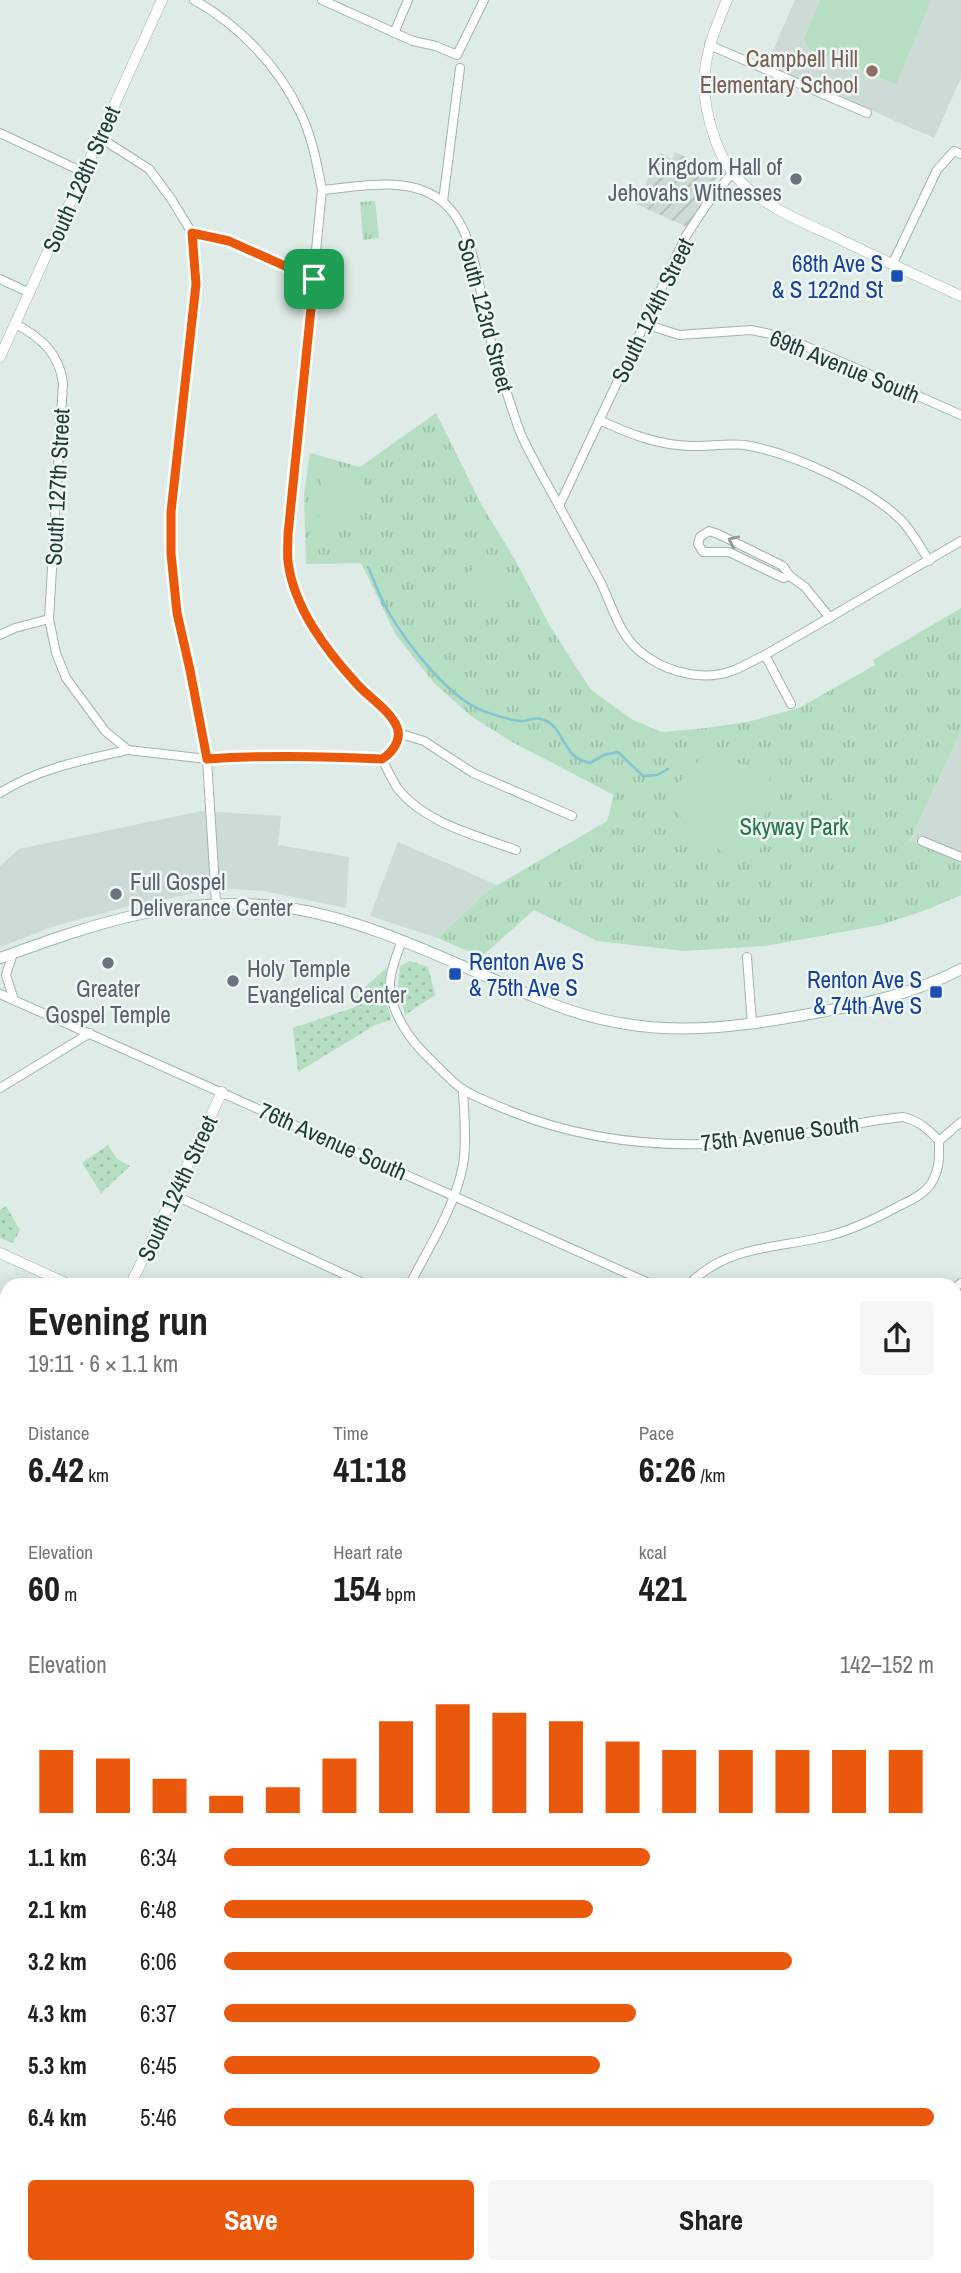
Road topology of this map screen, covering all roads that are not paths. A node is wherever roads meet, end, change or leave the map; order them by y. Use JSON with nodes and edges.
{"nodes":[{"id":1,"x":162,"y":0,"type":"edge"},
{"id":2,"x":194,"y":0,"type":"edge"},
{"id":3,"x":322,"y":0,"type":"edge"},
{"id":4,"x":408,"y":0,"type":"edge"},
{"id":5,"x":484,"y":0,"type":"edge"},
{"id":6,"x":727,"y":0,"type":"edge"},
{"id":7,"x":394,"y":33,"type":"junction"},
{"id":8,"x":709,"y":45,"type":"junction"},
{"id":9,"x":460,"y":68,"type":"dead end"},
{"id":10,"x":867,"y":113,"type":"dead end"},
{"id":11,"x":0,"y":133,"type":"edge"},
{"id":12,"x":99,"y":137,"type":"junction"},
{"id":13,"x":957,"y":152,"type":"edge"},
{"id":14,"x":82,"y":172,"type":"junction"},
{"id":15,"x":733,"y":172,"type":"junction"},
{"id":16,"x":321,"y":190,"type":"junction"},
{"id":17,"x":443,"y":201,"type":"junction"},
{"id":18,"x":192,"y":233,"type":"junction"},
{"id":19,"x":892,"y":265,"type":"junction"},
{"id":20,"x":0,"y":279,"type":"edge"},
{"id":21,"x":314,"y":279,"type":"junction"},
{"id":22,"x":30,"y":293,"type":"junction"},
{"id":23,"x":961,"y":296,"type":"edge"},
{"id":24,"x":16,"y":324,"type":"junction"},
{"id":25,"x":645,"y":324,"type":"junction"},
{"id":26,"x":0,"y":358,"type":"edge"},
{"id":27,"x":961,"y":415,"type":"edge"},
{"id":28,"x":599,"y":421,"type":"junction"},
{"id":29,"x":559,"y":506,"type":"junction"},
{"id":30,"x":961,"y":541,"type":"edge"},
{"id":31,"x":929,"y":561,"type":"junction"},
{"id":32,"x":790,"y":576,"type":"junction"},
{"id":33,"x":830,"y":618,"type":"junction"},
{"id":34,"x":49,"y":619,"type":"junction"},
{"id":35,"x":0,"y":635,"type":"edge"},
{"id":36,"x":765,"y":655,"type":"junction"},
{"id":37,"x":791,"y":704,"type":"dead end"},
{"id":38,"x":398,"y":733,"type":"junction"},
{"id":39,"x":128,"y":750,"type":"junction"},
{"id":40,"x":207,"y":759,"type":"junction"},
{"id":41,"x":382,"y":759,"type":"junction"},
{"id":42,"x":0,"y":793,"type":"edge"},
{"id":43,"x":572,"y":816,"type":"dead end"},
{"id":44,"x":922,"y":841,"type":"dead end"},
{"id":45,"x":516,"y":850,"type":"dead end"},
{"id":46,"x":961,"y":857,"type":"edge"},
{"id":47,"x":216,"y":904,"type":"junction"},
{"id":48,"x":402,"y":941,"type":"junction"},
{"id":49,"x":13,"y":953,"type":"junction"},
{"id":50,"x":747,"y":957,"type":"dead end"},
{"id":51,"x":0,"y":958,"type":"edge"},
{"id":52,"x":960,"y":972,"type":"edge"},
{"id":53,"x":0,"y":993,"type":"edge"},
{"id":54,"x":13,"y":1000,"type":"junction"},
{"id":55,"x":752,"y":1024,"type":"junction"},
{"id":56,"x":90,"y":1033,"type":"junction"},
{"id":57,"x":0,"y":1088,"type":"edge"},
{"id":58,"x":463,"y":1089,"type":"junction"},
{"id":59,"x":222,"y":1092,"type":"junction"},
{"id":60,"x":961,"y":1122,"type":"edge"},
{"id":61,"x":939,"y":1141,"type":"junction"},
{"id":62,"x":174,"y":1195,"type":"junction"},
{"id":63,"x":454,"y":1195,"type":"junction"},
{"id":64,"x":0,"y":1253,"type":"edge"},
{"id":65,"x":55,"y":1278,"type":"edge"},
{"id":66,"x":134,"y":1278,"type":"edge"},
{"id":67,"x":352,"y":1278,"type":"edge"},
{"id":68,"x":413,"y":1278,"type":"edge"},
{"id":69,"x":638,"y":1278,"type":"edge"},
{"id":70,"x":696,"y":1278,"type":"edge"}],
"edges":[{"from":1,"to":12,"type":"street","name":"South 128th Street"},
{"from":2,"to":16,"type":"street"},
{"from":3,"to":7,"type":"street"},
{"from":4,"to":7,"type":"street"},
{"from":5,"to":7,"type":"street"},
{"from":6,"to":8,"type":"street"},
{"from":8,"to":10,"type":"street"},
{"from":8,"to":15,"type":"street"},
{"from":9,"to":17,"type":"street"},
{"from":11,"to":14,"type":"street"},
{"from":12,"to":14,"type":"street","name":"South 128th Street"},
{"from":12,"to":18,"type":"street"},
{"from":13,"to":19,"type":"street"},
{"from":14,"to":22,"type":"street","name":"South 128th Street"},
{"from":15,"to":19,"type":"street"},
{"from":15,"to":25,"type":"street","name":"South 124th Street"},
{"from":16,"to":17,"type":"street"},
{"from":16,"to":21,"type":"street"},
{"from":17,"to":29,"type":"street","name":"South 123rd Street"},
{"from":18,"to":21,"type":"street"},
{"from":18,"to":40,"type":"street"},
{"from":19,"to":23,"type":"street"},
{"from":20,"to":22,"type":"street"},
{"from":21,"to":38,"type":"street"},
{"from":22,"to":24,"type":"street","name":"South 128th Street"},
{"from":24,"to":26,"type":"street","name":"South 128th Street"},
{"from":24,"to":34,"type":"street","name":"South 127th Street"},
{"from":25,"to":27,"type":"street","name":"69th Avenue South"},
{"from":25,"to":28,"type":"street","name":"South 124th Street"},
{"from":28,"to":29,"type":"street","name":"South 124th Street"},
{"from":28,"to":31,"type":"street"},
{"from":29,"to":36,"type":"street","name":"South 123rd Street"},
{"from":30,"to":31,"type":"street","name":"South 123rd Street"},
{"from":31,"to":33,"type":"street","name":"South 123rd Street"},
{"from":32,"to":32,"type":"street","one_way":true},
{"from":32,"to":33,"type":"street"},
{"from":33,"to":36,"type":"street","name":"South 123rd Street"},
{"from":34,"to":35,"type":"street"},
{"from":34,"to":39,"type":"street","name":"South 127th Street"},
{"from":36,"to":37,"type":"street"},
{"from":38,"to":41,"type":"street"},
{"from":38,"to":43,"type":"street"},
{"from":39,"to":40,"type":"street"},
{"from":39,"to":42,"type":"street"},
{"from":40,"to":41,"type":"street"},
{"from":40,"to":47,"type":"street"},
{"from":41,"to":45,"type":"street"},
{"from":44,"to":46,"type":"street"},
{"from":47,"to":48,"type":"main road"},
{"from":47,"to":49,"type":"main road"},
{"from":48,"to":55,"type":"main road"},
{"from":48,"to":58,"type":"street","name":"75th Avenue South"},
{"from":49,"to":51,"type":"main road"},
{"from":49,"to":54,"type":"street"},
{"from":50,"to":55,"type":"street"},
{"from":52,"to":55,"type":"main road"},
{"from":53,"to":54,"type":"street","name":"76th Avenue South"},
{"from":54,"to":56,"type":"street","name":"76th Avenue South"},
{"from":56,"to":57,"type":"street"},
{"from":56,"to":59,"type":"street","name":"76th Avenue South"},
{"from":58,"to":61,"type":"street","name":"75th Avenue South"},
{"from":58,"to":63,"type":"street"},
{"from":59,"to":62,"type":"street","name":"South 124th Street"},
{"from":59,"to":63,"type":"street","name":"76th Avenue South"},
{"from":60,"to":61,"type":"street"},
{"from":61,"to":70,"type":"street"},
{"from":62,"to":66,"type":"street","name":"South 124th Street"},
{"from":62,"to":67,"type":"street"},
{"from":63,"to":68,"type":"street"},
{"from":63,"to":69,"type":"street","name":"76th Avenue South"},
{"from":64,"to":65,"type":"street"}]}
